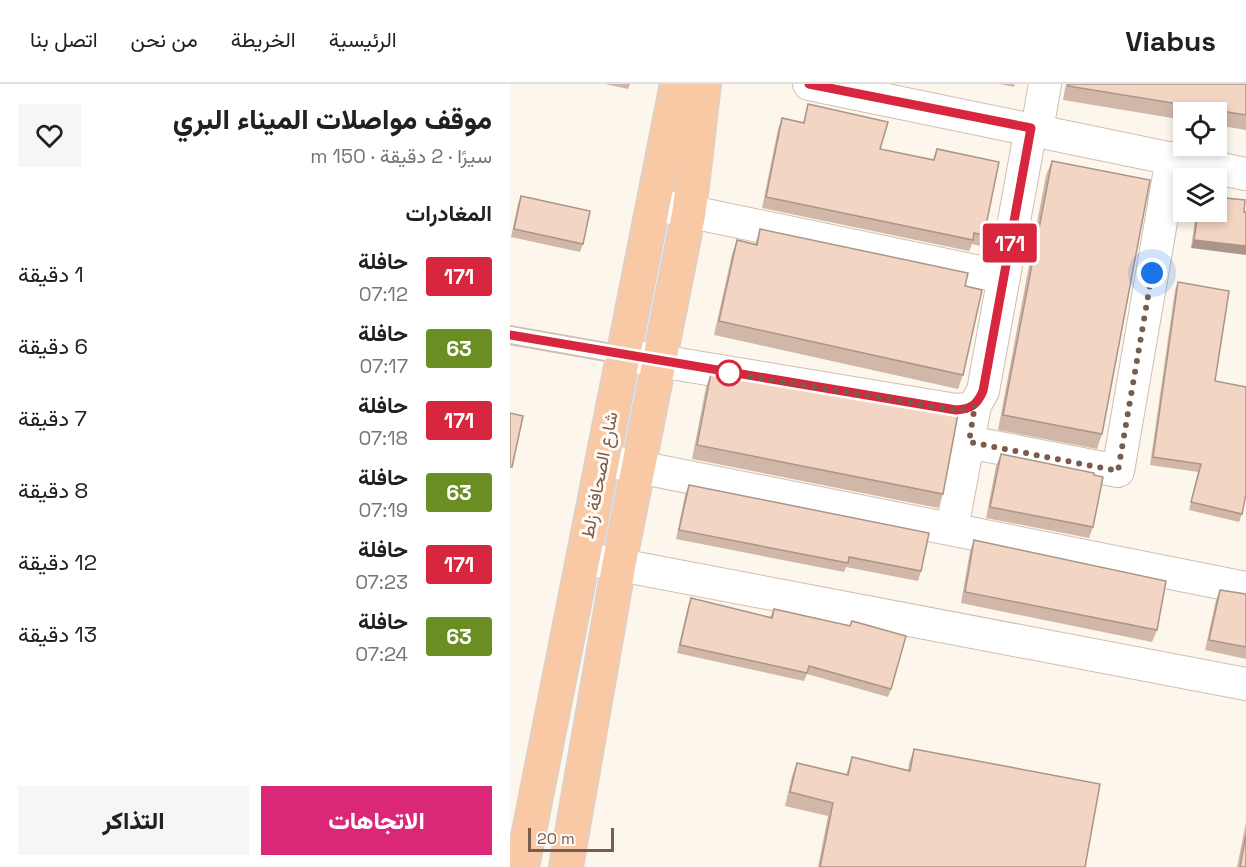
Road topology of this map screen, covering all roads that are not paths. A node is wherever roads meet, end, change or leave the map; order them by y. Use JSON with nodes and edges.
{"nodes":[{"id":1,"x":677,"y":84,"type":"edge"},
{"id":2,"x":704,"y":84,"type":"edge"},
{"id":3,"x":809,"y":84,"type":"edge"},
{"id":4,"x":1045,"y":84,"type":"edge"},
{"id":5,"x":1034,"y":129,"type":"junction"},
{"id":6,"x":1172,"y":158,"type":"junction"},
{"id":7,"x":1246,"y":174,"type":"edge"},
{"id":8,"x":653,"y":204,"type":"junction"},
{"id":9,"x":689,"y":212,"type":"junction"},
{"id":10,"x":1004,"y":277,"type":"junction"},
{"id":11,"x":510,"y":335,"type":"edge"},
{"id":12,"x":623,"y":356,"type":"junction"},
{"id":13,"x":660,"y":362,"type":"junction"},
{"id":14,"x":975,"y":405,"type":"junction"},
{"id":15,"x":969,"y":442,"type":"junction"},
{"id":16,"x":603,"y":460,"type":"junction"},
{"id":17,"x":638,"y":468,"type":"junction"},
{"id":18,"x":952,"y":530,"type":"junction"},
{"id":19,"x":583,"y":558,"type":"junction"},
{"id":20,"x":619,"y":564,"type":"junction"},
{"id":21,"x":1244,"y":580,"type":"edge"},
{"id":22,"x":1246,"y":684,"type":"edge"},
{"id":23,"x":522,"y":867,"type":"edge"},
{"id":24,"x":566,"y":867,"type":"edge"}],
"edges":[{"from":1,"to":8,"type":"highway","name":"شارع الصحافة زلط"},
{"from":2,"to":9,"type":"highway","name":"شارع الصحافة زلط"},
{"from":3,"to":5,"type":"street"},
{"from":4,"to":5,"type":"street"},
{"from":5,"to":6,"type":"street"},
{"from":5,"to":10,"type":"street"},
{"from":6,"to":7,"type":"street"},
{"from":6,"to":15,"type":"street"},
{"from":8,"to":9,"type":"street"},
{"from":8,"to":12,"type":"highway","name":"شارع الصحافة زلط"},
{"from":9,"to":10,"type":"street"},
{"from":9,"to":13,"type":"highway","name":"شارع الصحافة زلط"},
{"from":10,"to":14,"type":"street"},
{"from":11,"to":12,"type":"lane"},
{"from":12,"to":13,"type":"street"},
{"from":12,"to":16,"type":"highway","name":"شارع الصحافة زلط"},
{"from":13,"to":14,"type":"street"},
{"from":13,"to":17,"type":"highway","name":"شارع الصحافة زلط"},
{"from":14,"to":15,"type":"street"},
{"from":15,"to":18,"type":"street"},
{"from":16,"to":17,"type":"street"},
{"from":16,"to":19,"type":"highway","name":"شارع الصحافة زلط"},
{"from":17,"to":18,"type":"street"},
{"from":17,"to":20,"type":"highway","name":"شارع الصحافة زلط"},
{"from":18,"to":21,"type":"street"},
{"from":19,"to":20,"type":"street"},
{"from":19,"to":23,"type":"highway","name":"شارع الصحافة زلط"},
{"from":20,"to":22,"type":"street"},
{"from":20,"to":24,"type":"highway","name":"شارع الصحافة زلط"}]}
